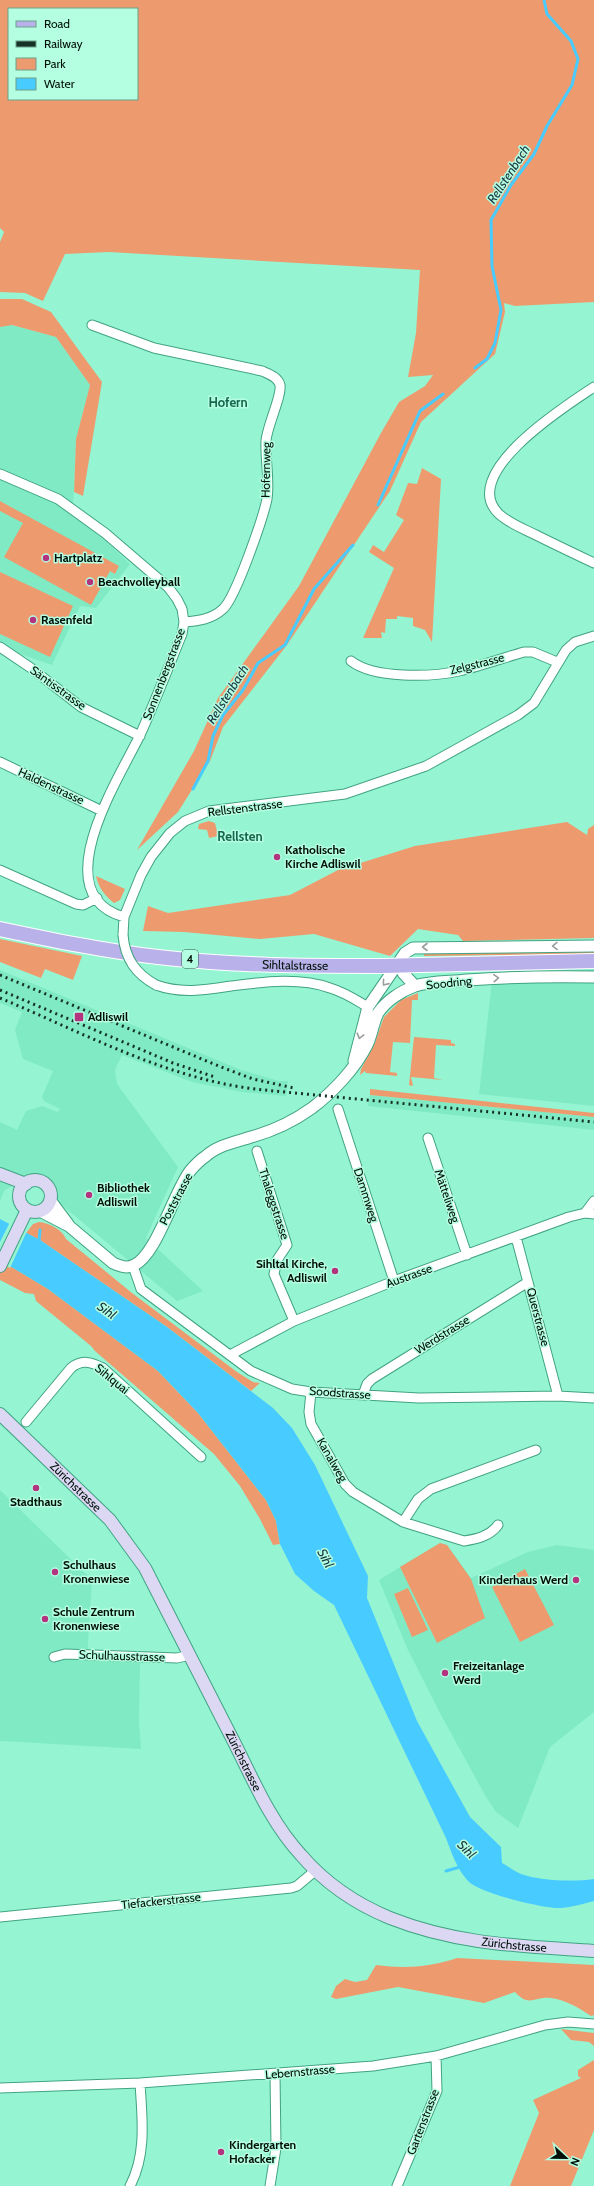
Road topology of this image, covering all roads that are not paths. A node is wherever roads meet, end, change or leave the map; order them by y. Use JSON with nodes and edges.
{"nodes":[{"id":1,"x":92,"y":325,"type":"dead end"},
{"id":2,"x":594,"y":387,"type":"edge"},
{"id":3,"x":0,"y":474,"type":"edge"},
{"id":4,"x":594,"y":563,"type":"edge"},
{"id":5,"x":184,"y":622,"type":"junction"},
{"id":6,"x":594,"y":636,"type":"edge"},
{"id":7,"x":0,"y":647,"type":"edge"},
{"id":8,"x":351,"y":661,"type":"dead end"},
{"id":9,"x":557,"y":662,"type":"junction"},
{"id":10,"x":140,"y":736,"type":"junction"},
{"id":11,"x":0,"y":762,"type":"edge"},
{"id":12,"x":102,"y":811,"type":"junction"},
{"id":13,"x":0,"y":870,"type":"edge"},
{"id":14,"x":97,"y":898,"type":"junction"},
{"id":15,"x":124,"y":917,"type":"junction"},
{"id":16,"x":0,"y":929,"type":"edge"},
{"id":17,"x":594,"y":946,"type":"edge"},
{"id":18,"x":401,"y":959,"type":"junction"},
{"id":19,"x":594,"y":961,"type":"edge"},
{"id":20,"x":594,"y":977,"type":"edge"},
{"id":21,"x":416,"y":986,"type":"junction"},
{"id":22,"x":368,"y":1007,"type":"junction"},
{"id":23,"x":379,"y":1013,"type":"junction"},
{"id":24,"x":353,"y":1065,"type":"junction"},
{"id":25,"x":338,"y":1109,"type":"dead end"},
{"id":26,"x":428,"y":1138,"type":"dead end"},
{"id":27,"x":256,"y":1151,"type":"dead end"},
{"id":28,"x":0,"y":1174,"type":"edge"},
{"id":29,"x":0,"y":1178,"type":"edge"},
{"id":30,"x":22,"y":1188,"type":"junction"},
{"id":31,"x":50,"y":1200,"type":"junction"},
{"id":32,"x":594,"y":1202,"type":"edge"},
{"id":33,"x":40,"y":1211,"type":"junction"},
{"id":34,"x":590,"y":1213,"type":"edge"},
{"id":35,"x":25,"y":1215,"type":"junction"},
{"id":36,"x":69,"y":1226,"type":"junction"},
{"id":37,"x":516,"y":1237,"type":"junction"},
{"id":38,"x":467,"y":1255,"type":"junction"},
{"id":39,"x":0,"y":1266,"type":"edge"},
{"id":40,"x":133,"y":1266,"type":"junction"},
{"id":41,"x":394,"y":1281,"type":"junction"},
{"id":42,"x":528,"y":1282,"type":"junction"},
{"id":43,"x":294,"y":1321,"type":"junction"},
{"id":44,"x":230,"y":1355,"type":"junction"},
{"id":45,"x":311,"y":1392,"type":"junction"},
{"id":46,"x":363,"y":1395,"type":"junction"},
{"id":47,"x":558,"y":1396,"type":"junction"},
{"id":48,"x":594,"y":1398,"type":"edge"},
{"id":49,"x":0,"y":1414,"type":"edge"},
{"id":50,"x":26,"y":1422,"type":"dead end"},
{"id":51,"x":536,"y":1450,"type":"dead end"},
{"id":52,"x":201,"y":1457,"type":"dead end"},
{"id":53,"x":403,"y":1522,"type":"junction"},
{"id":54,"x":498,"y":1525,"type":"dead end"},
{"id":55,"x":190,"y":1655,"type":"junction"},
{"id":56,"x":54,"y":1657,"type":"dead end"},
{"id":57,"x":316,"y":1870,"type":"junction"},
{"id":58,"x":0,"y":1917,"type":"edge"},
{"id":59,"x":593,"y":1948,"type":"edge"},
{"id":60,"x":594,"y":2024,"type":"edge"},
{"id":61,"x":436,"y":2056,"type":"junction"},
{"id":62,"x":275,"y":2074,"type":"junction"},
{"id":63,"x":140,"y":2083,"type":"junction"},
{"id":64,"x":0,"y":2088,"type":"edge"},
{"id":65,"x":130,"y":2186,"type":"edge"},
{"id":66,"x":270,"y":2186,"type":"edge"},
{"id":67,"x":397,"y":2186,"type":"edge"}],
"edges":[{"from":1,"to":5,"type":"street","name":"Hofernweg"},
{"from":2,"to":4,"type":"street"},
{"from":3,"to":5,"type":"street","name":"Sonnenbergstrasse"},
{"from":5,"to":10,"type":"street","name":"Sonnenbergstrasse"},
{"from":6,"to":9,"type":"street"},
{"from":7,"to":10,"type":"street","name":"Säntisstrasse"},
{"from":8,"to":9,"type":"street","name":"Zelgstrasse"},
{"from":9,"to":15,"type":"street","name":"Rellstenstrasse"},
{"from":10,"to":12,"type":"street","name":"Sonnenbergstrasse"},
{"from":11,"to":12,"type":"street","name":"Haldenstrasse"},
{"from":12,"to":14,"type":"street","name":"Sonnenbergstrasse"},
{"from":13,"to":14,"type":"street"},
{"from":14,"to":15,"type":"street","name":"Sonnenbergstrasse"},
{"from":15,"to":22,"type":"street","name":"Rellstenstrasse","bridge":true},
{"from":16,"to":19,"type":"main road","name":"Sihltalstrasse","number":"4","bridge":true},
{"from":17,"to":18,"type":"street","one_way":true},
{"from":18,"to":21,"type":"street","name":"Soodring"},
{"from":18,"to":22,"type":"street","name":"Poststrasse","one_way":true},
{"from":21,"to":20,"type":"street","name":"Soodring","one_way":true},
{"from":21,"to":23,"type":"street","name":"Poststrasse"},
{"from":22,"to":23,"type":"street"},
{"from":22,"to":24,"type":"street","name":"Poststrasse","one_way":true},
{"from":23,"to":24,"type":"street","name":"Poststrasse"},
{"from":24,"to":40,"type":"street","name":"Poststrasse"},
{"from":25,"to":41,"type":"street","name":"Dammweg"},
{"from":26,"to":38,"type":"street","name":"Mätteliweg"},
{"from":27,"to":43,"type":"street","name":"Thaleggstrasse"},
{"from":28,"to":30,"type":"main road"},
{"from":29,"to":30,"type":"main road"},
{"from":30,"to":31,"type":"main road"},
{"from":30,"to":35,"type":"main road"},
{"from":31,"to":33,"type":"main road"},
{"from":31,"to":36,"type":"street"},
{"from":32,"to":34,"type":"street"},
{"from":33,"to":35,"type":"main road"},
{"from":33,"to":36,"type":"street"},
{"from":34,"to":37,"type":"street","name":"Austrasse"},
{"from":35,"to":39,"type":"main road"},
{"from":36,"to":40,"type":"street"},
{"from":37,"to":38,"type":"street","name":"Austrasse"},
{"from":37,"to":42,"type":"street","name":"Querstrasse"},
{"from":38,"to":41,"type":"street","name":"Austrasse"},
{"from":40,"to":44,"type":"street","name":"Soodstrasse"},
{"from":41,"to":43,"type":"street","name":"Austrasse"},
{"from":42,"to":46,"type":"street","name":"Werdstrasse"},
{"from":42,"to":47,"type":"street","name":"Querstrasse"},
{"from":43,"to":44,"type":"street","name":"Austrasse"},
{"from":44,"to":45,"type":"street","name":"Soodstrasse"},
{"from":45,"to":46,"type":"street","name":"Soodstrasse"},
{"from":45,"to":53,"type":"street","name":"Kanalweg"},
{"from":46,"to":47,"type":"street","name":"Soodstrasse"},
{"from":47,"to":48,"type":"street","name":"Soodstrasse"},
{"from":49,"to":55,"type":"main road","name":"Zürichstrasse"},
{"from":50,"to":52,"type":"street","name":"Sihlquai"},
{"from":51,"to":53,"type":"street"},
{"from":53,"to":54,"type":"street","name":"Kanalweg"},
{"from":55,"to":56,"type":"street","name":"Schulhausstrasse"},
{"from":55,"to":57,"type":"main road","name":"Zürichstrasse"},
{"from":57,"to":58,"type":"street","name":"Tiefackerstrasse"},
{"from":57,"to":59,"type":"main road","name":"Zürichstrasse"},
{"from":60,"to":61,"type":"street","name":"Lebernstrasse"},
{"from":61,"to":62,"type":"street","name":"Lebernstrasse"},
{"from":61,"to":67,"type":"street","name":"Gartenstrasse"},
{"from":62,"to":63,"type":"street","name":"Lebernstrasse"},
{"from":62,"to":66,"type":"street"},
{"from":63,"to":64,"type":"street","name":"Lebernstrasse"},
{"from":63,"to":65,"type":"street"}]}
